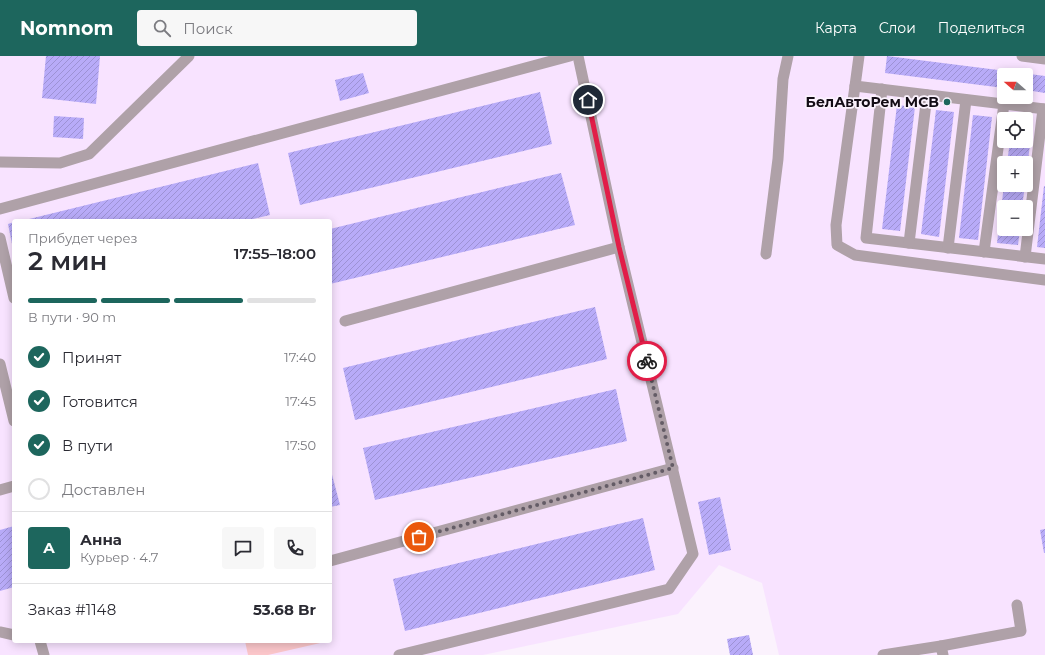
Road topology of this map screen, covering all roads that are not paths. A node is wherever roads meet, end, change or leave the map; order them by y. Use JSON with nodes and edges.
{"nodes":[{"id":1,"x":189,"y":56,"type":"edge"},
{"id":2,"x":570,"y":56,"type":"edge"},
{"id":3,"x":578,"y":56,"type":"edge"},
{"id":4,"x":788,"y":56,"type":"edge"},
{"id":5,"x":859,"y":56,"type":"edge"},
{"id":6,"x":1022,"y":56,"type":"edge"},
{"id":7,"x":1045,"y":59,"type":"edge"},
{"id":8,"x":855,"y":86,"type":"junction"},
{"id":9,"x":882,"y":89,"type":"junction"},
{"id":10,"x":927,"y":95,"type":"junction"},
{"id":11,"x":966,"y":100,"type":"junction"},
{"id":12,"x":997,"y":103,"type":"edge"},
{"id":13,"x":1004,"y":104,"type":"joint"},
{"id":14,"x":1044,"y":109,"type":"edge"},
{"id":15,"x":0,"y":162,"type":"edge"},
{"id":16,"x":0,"y":209,"type":"edge"},
{"id":17,"x":0,"y":238,"type":"edge"},
{"id":18,"x":909,"y":243,"type":"junction"},
{"id":19,"x":619,"y":247,"type":"junction"},
{"id":20,"x":948,"y":248,"type":"junction"},
{"id":21,"x":984,"y":252,"type":"junction"},
{"id":22,"x":766,"y":254,"type":"dead end"},
{"id":23,"x":1025,"y":257,"type":"junction"},
{"id":24,"x":1045,"y":259,"type":"edge"},
{"id":25,"x":1045,"y":280,"type":"edge"},
{"id":26,"x":12,"y":289,"type":"edge"},
{"id":27,"x":345,"y":321,"type":"dead end"},
{"id":28,"x":0,"y":364,"type":"edge"},
{"id":29,"x":12,"y":413,"type":"edge"},
{"id":30,"x":673,"y":468,"type":"junction"},
{"id":31,"x":12,"y":487,"type":"edge"},
{"id":32,"x":0,"y":490,"type":"edge"},
{"id":33,"x":332,"y":560,"type":"edge"},
{"id":34,"x":1017,"y":605,"type":"dead end"},
{"id":35,"x":0,"y":632,"type":"edge"},
{"id":36,"x":12,"y":634,"type":"edge"},
{"id":37,"x":41,"y":643,"type":"edge"},
{"id":38,"x":942,"y":650,"type":"edge"},
{"id":39,"x":44,"y":655,"type":"edge"},
{"id":40,"x":399,"y":655,"type":"edge"},
{"id":41,"x":883,"y":655,"type":"edge"}],
"edges":[{"from":1,"to":15,"type":"lane"},
{"from":2,"to":16,"type":"lane"},
{"from":3,"to":19,"type":"lane"},
{"from":4,"to":22,"type":"lane"},
{"from":5,"to":8,"type":"lane"},
{"from":6,"to":7,"type":"lane"},
{"from":8,"to":9,"type":"lane"},
{"from":8,"to":25,"type":"lane"},
{"from":9,"to":10,"type":"lane"},
{"from":9,"to":18,"type":"lane"},
{"from":10,"to":11,"type":"lane"},
{"from":10,"to":18,"type":"lane"},
{"from":11,"to":12,"type":"lane"},
{"from":11,"to":20,"type":"lane"},
{"from":13,"to":14,"type":"lane"},
{"from":13,"to":21,"type":"lane"},
{"from":14,"to":23,"type":"lane"},
{"from":17,"to":26,"type":"lane"},
{"from":18,"to":20,"type":"lane"},
{"from":19,"to":27,"type":"lane"},
{"from":19,"to":30,"type":"lane"},
{"from":20,"to":21,"type":"lane"},
{"from":21,"to":23,"type":"lane"},
{"from":23,"to":24,"type":"lane"},
{"from":28,"to":29,"type":"lane"},
{"from":30,"to":33,"type":"lane"},
{"from":30,"to":40,"type":"lane"},
{"from":31,"to":32,"type":"lane"},
{"from":34,"to":38,"type":"lane"},
{"from":35,"to":36,"type":"lane"},
{"from":37,"to":39,"type":"lane"},
{"from":38,"to":41,"type":"lane"}]}
